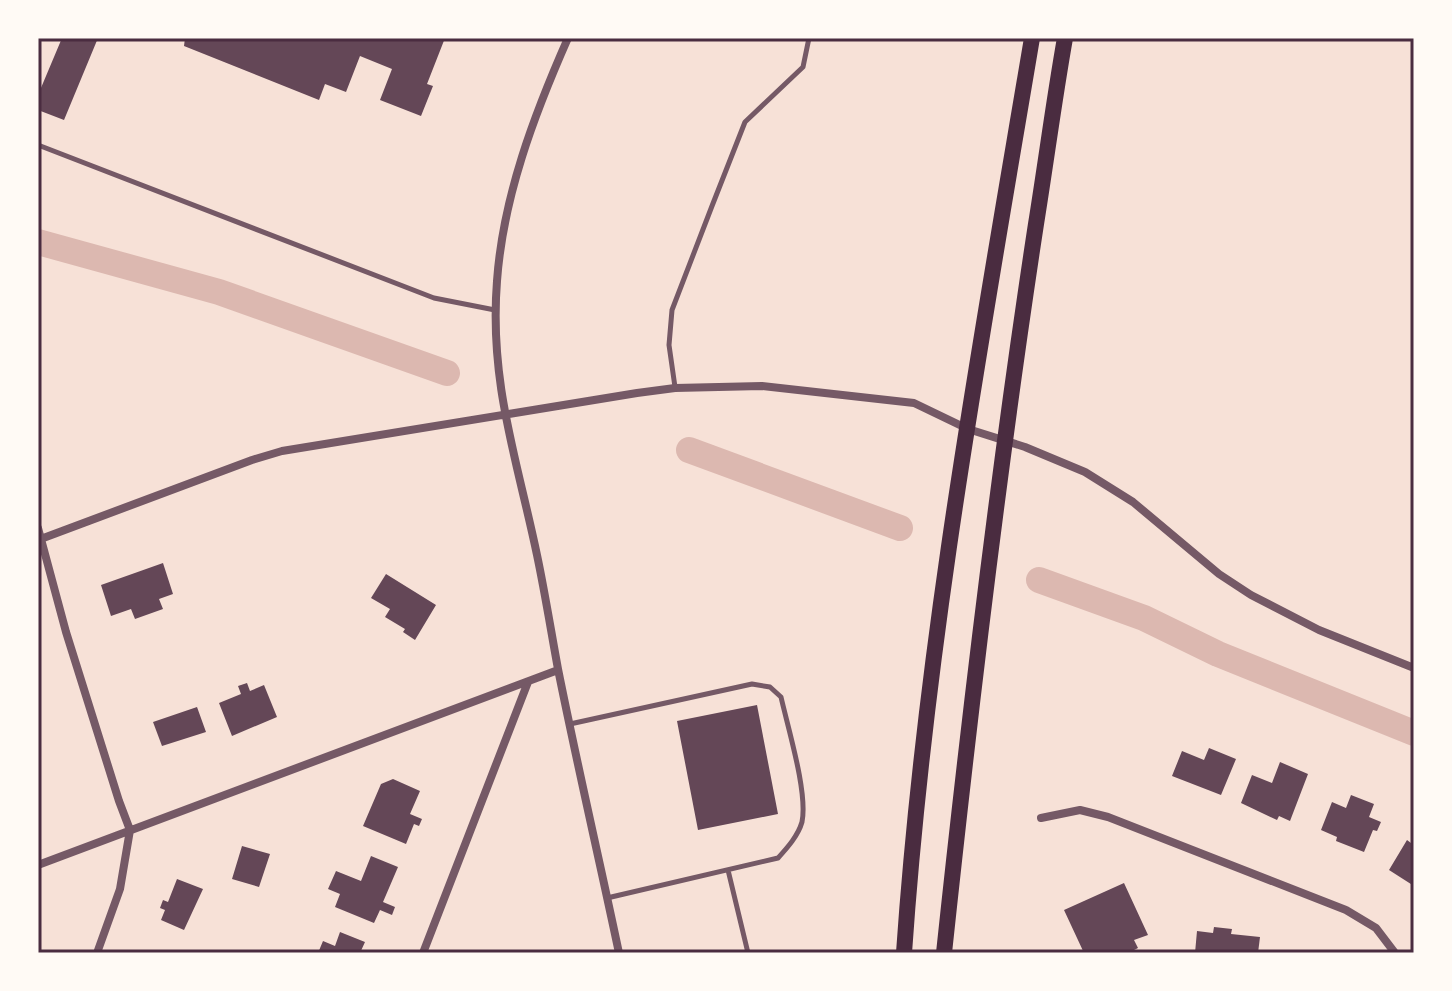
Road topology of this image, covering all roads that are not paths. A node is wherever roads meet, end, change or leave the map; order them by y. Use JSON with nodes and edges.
{"nodes":[{"id":1,"x":568,"y":38,"type":"edge"},
{"id":2,"x":809,"y":38,"type":"edge"},
{"id":3,"x":1032,"y":38,"type":"edge"},
{"id":4,"x":1065,"y":38,"type":"edge"},
{"id":5,"x":38,"y":145,"type":"edge"},
{"id":6,"x":495,"y":310,"type":"junction"},
{"id":7,"x":675,"y":388,"type":"junction"},
{"id":8,"x":503,"y":416,"type":"junction"},
{"id":9,"x":968,"y":429,"type":"junction"},
{"id":10,"x":1004,"y":440,"type":"junction"},
{"id":11,"x":38,"y":528,"type":"edge"},
{"id":12,"x":40,"y":539,"type":"edge"},
{"id":13,"x":1414,"y":668,"type":"edge"},
{"id":14,"x":558,"y":670,"type":"junction"},
{"id":15,"x":528,"y":682,"type":"junction"},
{"id":16,"x":570,"y":724,"type":"junction"},
{"id":17,"x":1041,"y":818,"type":"dead end"},
{"id":18,"x":130,"y":830,"type":"junction"},
{"id":19,"x":38,"y":865,"type":"edge"},
{"id":20,"x":728,"y":870,"type":"junction"},
{"id":21,"x":607,"y":898,"type":"junction"},
{"id":22,"x":97,"y":953,"type":"edge"},
{"id":23,"x":423,"y":953,"type":"edge"},
{"id":24,"x":619,"y":953,"type":"edge"},
{"id":25,"x":748,"y":953,"type":"edge"},
{"id":26,"x":904,"y":953,"type":"edge"},
{"id":27,"x":944,"y":953,"type":"edge"},
{"id":28,"x":1395,"y":953,"type":"edge"}],
"edges":[{"from":1,"to":6,"type":"street"},
{"from":2,"to":7,"type":"lane"},
{"from":3,"to":9,"type":"main road"},
{"from":4,"to":10,"type":"main road"},
{"from":5,"to":6,"type":"lane"},
{"from":6,"to":8,"type":"street"},
{"from":7,"to":8,"type":"street"},
{"from":7,"to":9,"type":"street"},
{"from":8,"to":12,"type":"street"},
{"from":8,"to":14,"type":"street"},
{"from":9,"to":10,"type":"street"},
{"from":9,"to":26,"type":"main road"},
{"from":10,"to":13,"type":"street"},
{"from":10,"to":27,"type":"main road"},
{"from":11,"to":12,"type":"street"},
{"from":12,"to":18,"type":"street"},
{"from":14,"to":15,"type":"street"},
{"from":14,"to":16,"type":"street"},
{"from":15,"to":18,"type":"street"},
{"from":15,"to":23,"type":"street"},
{"from":16,"to":20,"type":"lane"},
{"from":16,"to":21,"type":"street"},
{"from":17,"to":28,"type":"street"},
{"from":18,"to":19,"type":"street"},
{"from":18,"to":22,"type":"street"},
{"from":20,"to":21,"type":"lane"},
{"from":20,"to":25,"type":"lane"},
{"from":21,"to":24,"type":"street"}]}
